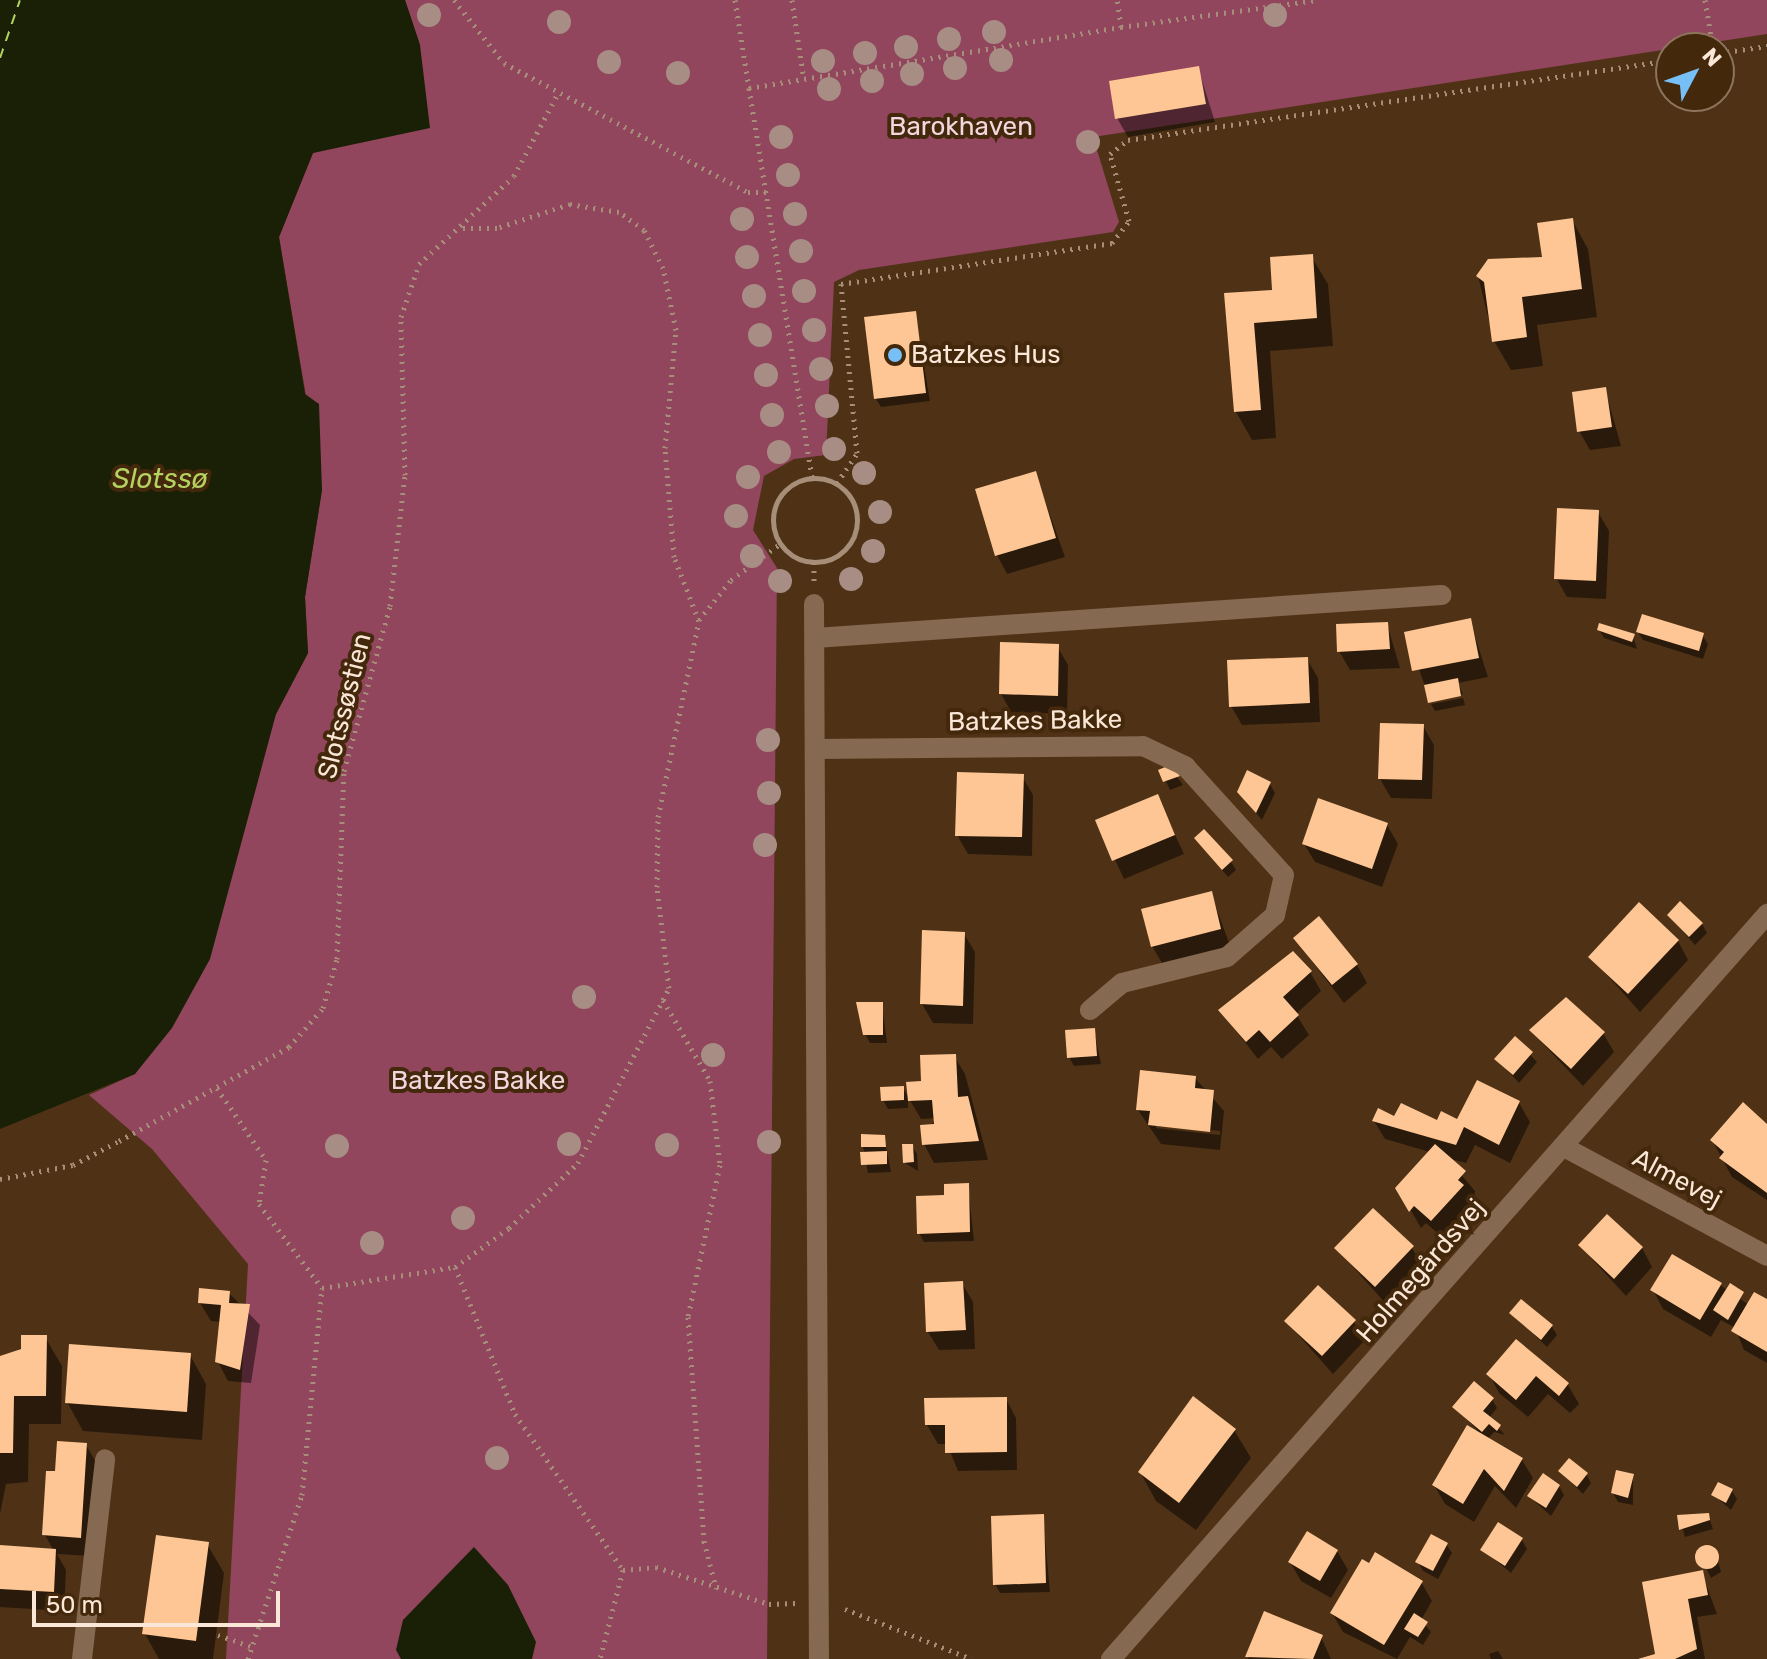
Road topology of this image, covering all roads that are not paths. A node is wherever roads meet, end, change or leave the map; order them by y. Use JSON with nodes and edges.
{"nodes":[{"id":1,"x":1442,"y":595,"type":"dead end"},
{"id":2,"x":814,"y":604,"type":"dead end"},
{"id":3,"x":815,"y":638,"type":"junction"},
{"id":4,"x":815,"y":749,"type":"junction"},
{"id":5,"x":1767,"y":914,"type":"edge"},
{"id":6,"x":1090,"y":1010,"type":"dead end"},
{"id":7,"x":1564,"y":1147,"type":"junction"},
{"id":8,"x":1767,"y":1256,"type":"edge"},
{"id":9,"x":105,"y":1459,"type":"dead end"},
{"id":10,"x":82,"y":1659,"type":"edge"},
{"id":11,"x":819,"y":1659,"type":"edge"},
{"id":12,"x":1111,"y":1659,"type":"edge"}],
"edges":[{"from":1,"to":3,"type":"street"},
{"from":2,"to":3,"type":"street"},
{"from":3,"to":4,"type":"street"},
{"from":4,"to":6,"type":"street","name":"Batzkes Bakke"},
{"from":4,"to":11,"type":"street"},
{"from":5,"to":7,"type":"street","name":"Holmegårdsvej"},
{"from":7,"to":8,"type":"street","name":"Almevej"},
{"from":7,"to":12,"type":"street","name":"Holmegårdsvej"},
{"from":9,"to":10,"type":"street"}]}
